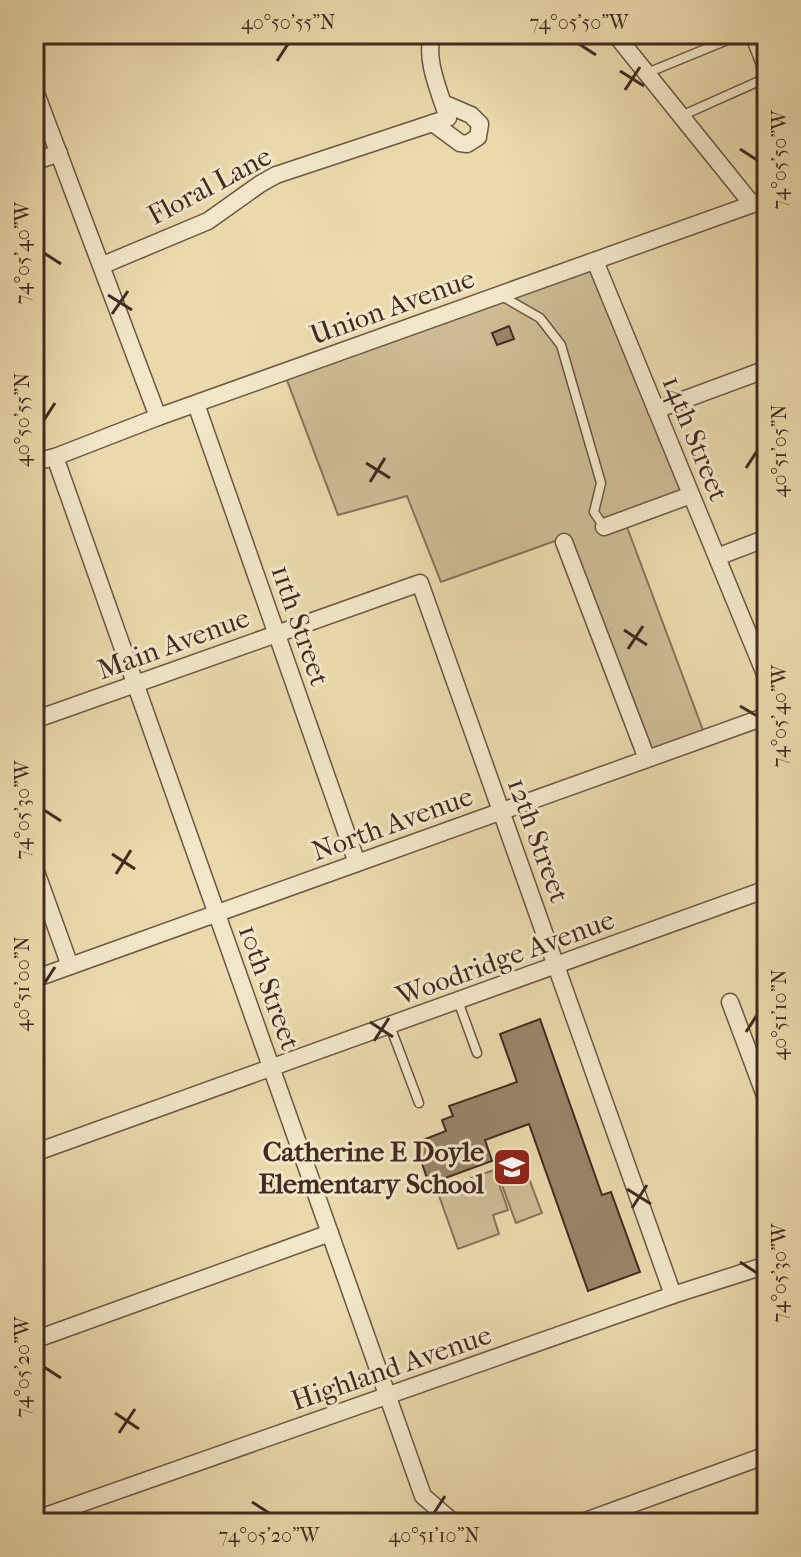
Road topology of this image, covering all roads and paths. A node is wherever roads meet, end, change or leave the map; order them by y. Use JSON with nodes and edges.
{"nodes":[{"id":1,"x":434,"y":34,"type":"edge"},
{"id":2,"x":615,"y":34,"type":"edge"},
{"id":3,"x":742,"y":34,"type":"edge"},
{"id":4,"x":749,"y":34,"type":"edge"},
{"id":5,"x":647,"y":73,"type":"junction"},
{"id":6,"x":766,"y":78,"type":"edge"},
{"id":7,"x":34,"y":88,"type":"edge"},
{"id":8,"x":443,"y":103,"type":"junction"},
{"id":9,"x":681,"y":116,"type":"junction"},
{"id":10,"x":433,"y":123,"type":"junction"},
{"id":11,"x":59,"y":153,"type":"junction"},
{"id":12,"x":34,"y":162,"type":"edge"},
{"id":13,"x":760,"y":202,"type":"edge"},
{"id":14,"x":595,"y":261,"type":"junction"},
{"id":15,"x":103,"y":265,"type":"junction"},
{"id":16,"x":499,"y":295,"type":"junction"},
{"id":17,"x":767,"y":369,"type":"edge"},
{"id":18,"x":196,"y":404,"type":"junction"},
{"id":19,"x":656,"y":410,"type":"junction"},
{"id":20,"x":158,"y":417,"type":"junction"},
{"id":21,"x":55,"y":457,"type":"junction"},
{"id":22,"x":34,"y":462,"type":"edge"},
{"id":23,"x":691,"y":495,"type":"junction"},
{"id":24,"x":604,"y":527,"type":"joint"},
{"id":25,"x":767,"y":538,"type":"edge"},
{"id":26,"x":564,"y":542,"type":"dead end"},
{"id":27,"x":717,"y":557,"type":"junction"},
{"id":28,"x":420,"y":583,"type":"joint"},
{"id":29,"x":277,"y":634,"type":"junction"},
{"id":30,"x":767,"y":679,"type":"edge"},
{"id":31,"x":135,"y":684,"type":"junction"},
{"id":32,"x":767,"y":716,"type":"edge"},
{"id":33,"x":34,"y":720,"type":"edge"},
{"id":34,"x":647,"y":759,"type":"junction"},
{"id":35,"x":501,"y":812,"type":"junction"},
{"id":36,"x":357,"y":863,"type":"junction"},
{"id":37,"x":34,"y":866,"type":"edge"},
{"id":38,"x":767,"y":889,"type":"edge"},
{"id":39,"x":217,"y":914,"type":"junction"},
{"id":40,"x":70,"y":966,"type":"junction"},
{"id":41,"x":556,"y":966,"type":"junction"},
{"id":42,"x":34,"y":979,"type":"edge"},
{"id":43,"x":458,"y":1001,"type":"junction"},
{"id":44,"x":730,"y":1002,"type":"dead end"},
{"id":45,"x":390,"y":1026,"type":"junction"},
{"id":46,"x":477,"y":1053,"type":"dead end"},
{"id":47,"x":272,"y":1069,"type":"junction"},
{"id":48,"x":767,"y":1101,"type":"edge"},
{"id":49,"x":419,"y":1103,"type":"dead end"},
{"id":50,"x":34,"y":1153,"type":"edge"},
{"id":51,"x":330,"y":1233,"type":"junction"},
{"id":52,"x":767,"y":1265,"type":"edge"},
{"id":53,"x":673,"y":1295,"type":"junction"},
{"id":54,"x":34,"y":1340,"type":"edge"},
{"id":55,"x":388,"y":1396,"type":"junction"},
{"id":56,"x":767,"y":1455,"type":"edge"},
{"id":57,"x":34,"y":1520,"type":"edge"},
{"id":58,"x":454,"y":1523,"type":"edge"},
{"id":59,"x":580,"y":1523,"type":"edge"}],
"edges":[{"from":1,"to":8,"type":"street"},
{"from":2,"to":5,"type":"street"},
{"from":3,"to":5,"type":"lane"},
{"from":4,"to":6,"type":"lane"},
{"from":5,"to":9,"type":"street"},
{"from":6,"to":9,"type":"lane"},
{"from":7,"to":11,"type":"street"},
{"from":8,"to":10,"type":"street"},
{"from":8,"to":10,"type":"street"},
{"from":9,"to":13,"type":"street"},
{"from":10,"to":15,"type":"street","name":"Floral Lane"},
{"from":11,"to":12,"type":"street"},
{"from":11,"to":15,"type":"street"},
{"from":13,"to":14,"type":"street","name":"Union Avenue"},
{"from":14,"to":16,"type":"street","name":"Union Avenue"},
{"from":14,"to":19,"type":"street","name":"14th Street"},
{"from":15,"to":20,"type":"street"},
{"from":16,"to":18,"type":"street","name":"Union Avenue"},
{"from":16,"to":24,"type":"lane"},
{"from":17,"to":19,"type":"street"},
{"from":18,"to":20,"type":"street","name":"Union Avenue"},
{"from":18,"to":29,"type":"street","name":"11th Street"},
{"from":19,"to":23,"type":"street","name":"14th Street"},
{"from":20,"to":21,"type":"street","name":"Union Avenue"},
{"from":21,"to":22,"type":"street","name":"Union Avenue"},
{"from":21,"to":31,"type":"street","name":"10th Street"},
{"from":23,"to":24,"type":"street"},
{"from":23,"to":27,"type":"street","name":"14th Street"},
{"from":25,"to":27,"type":"street"},
{"from":26,"to":34,"type":"street"},
{"from":27,"to":30,"type":"street","name":"14th Street"},
{"from":28,"to":29,"type":"street","name":"Main Avenue"},
{"from":28,"to":35,"type":"street","name":"12th Street"},
{"from":29,"to":31,"type":"street","name":"Main Avenue"},
{"from":29,"to":36,"type":"street","name":"11th Street"},
{"from":31,"to":33,"type":"street","name":"Main Avenue"},
{"from":31,"to":39,"type":"street","name":"10th Street"},
{"from":32,"to":34,"type":"street","name":"North Avenue"},
{"from":34,"to":35,"type":"street","name":"North Avenue"},
{"from":35,"to":36,"type":"street","name":"North Avenue"},
{"from":35,"to":41,"type":"street","name":"12th Street"},
{"from":36,"to":39,"type":"street","name":"North Avenue"},
{"from":37,"to":40,"type":"street"},
{"from":38,"to":41,"type":"street","name":"Woodridge Avenue"},
{"from":39,"to":40,"type":"street","name":"North Avenue"},
{"from":39,"to":47,"type":"street","name":"10th Street"},
{"from":40,"to":42,"type":"street","name":"North Avenue"},
{"from":41,"to":43,"type":"street","name":"Woodridge Avenue"},
{"from":41,"to":53,"type":"street","name":"12th Street"},
{"from":43,"to":45,"type":"street","name":"Woodridge Avenue"},
{"from":43,"to":46,"type":"lane"},
{"from":44,"to":48,"type":"street"},
{"from":45,"to":47,"type":"street","name":"Woodridge Avenue"},
{"from":45,"to":49,"type":"lane"},
{"from":47,"to":50,"type":"street","name":"Woodridge Avenue"},
{"from":47,"to":51,"type":"street","name":"10th Street"},
{"from":51,"to":54,"type":"street"},
{"from":51,"to":55,"type":"street","name":"10th Street"},
{"from":52,"to":53,"type":"street","name":"Highland Avenue"},
{"from":53,"to":55,"type":"street","name":"Highland Avenue"},
{"from":55,"to":57,"type":"street","name":"Highland Avenue"},
{"from":55,"to":58,"type":"street","name":"10th Street"},
{"from":56,"to":59,"type":"street"}]}
